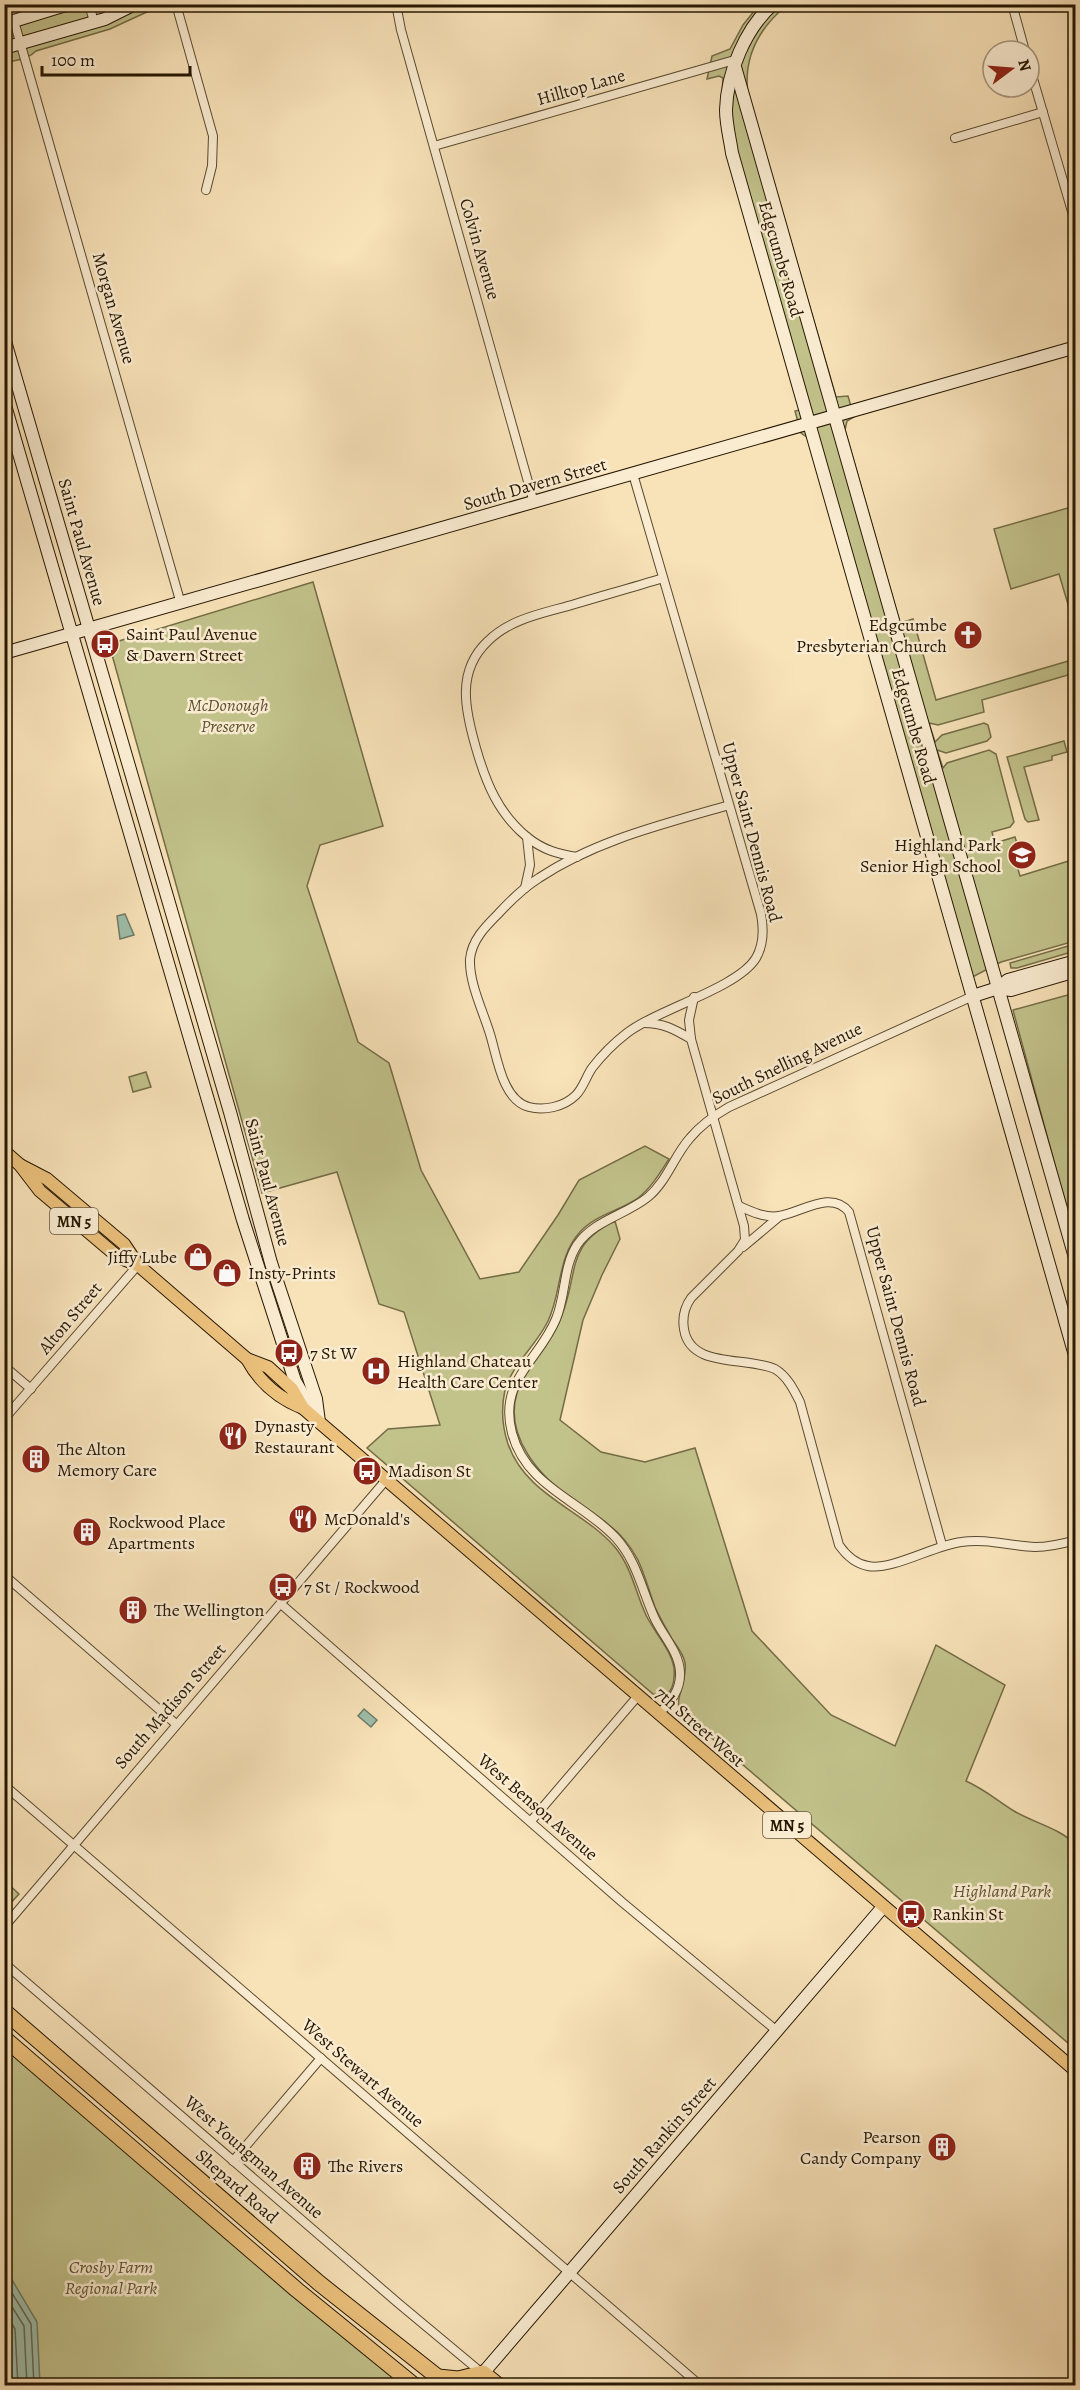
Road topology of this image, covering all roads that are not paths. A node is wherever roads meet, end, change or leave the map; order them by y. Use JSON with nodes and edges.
{"nodes":[{"id":1,"x":69,"y":4,"type":"edge"},
{"id":2,"x":89,"y":4,"type":"edge"},
{"id":3,"x":135,"y":4,"type":"edge"},
{"id":4,"x":176,"y":4,"type":"edge"},
{"id":5,"x":396,"y":4,"type":"edge"},
{"id":6,"x":773,"y":4,"type":"edge"},
{"id":7,"x":1012,"y":4,"type":"edge"},
{"id":8,"x":9,"y":22,"type":"edge"},
{"id":9,"x":94,"y":22,"type":"junction"},
{"id":10,"x":1022,"y":39,"type":"edge"},
{"id":11,"x":22,"y":43,"type":"junction"},
{"id":12,"x":4,"y":48,"type":"edge"},
{"id":13,"x":736,"y":63,"type":"junction"},
{"id":14,"x":1039,"y":99,"type":"edge"},
{"id":15,"x":1043,"y":112,"type":"junction"},
{"id":16,"x":955,"y":138,"type":"dead end"},
{"id":17,"x":434,"y":146,"type":"junction"},
{"id":18,"x":206,"y":190,"type":"dead end"},
{"id":19,"x":1076,"y":225,"type":"edge"},
{"id":20,"x":4,"y":338,"type":"edge"},
{"id":21,"x":1076,"y":347,"type":"edge"},
{"id":22,"x":4,"y":402,"type":"edge"},
{"id":23,"x":835,"y":417,"type":"junction"},
{"id":24,"x":809,"y":424,"type":"junction"},
{"id":25,"x":633,"y":474,"type":"junction"},
{"id":26,"x":534,"y":503,"type":"junction"},
{"id":27,"x":663,"y":578,"type":"junction"},
{"id":28,"x":181,"y":604,"type":"junction"},
{"id":29,"x":88,"y":630,"type":"junction"},
{"id":30,"x":71,"y":635,"type":"junction"},
{"id":31,"x":4,"y":653,"type":"edge"},
{"id":32,"x":729,"y":805,"type":"junction"},
{"id":33,"x":527,"y":837,"type":"junction"},
{"id":34,"x":578,"y":857,"type":"junction"},
{"id":35,"x":525,"y":888,"type":"junction"},
{"id":36,"x":1076,"y":961,"type":"edge"},
{"id":37,"x":1076,"y":971,"type":"edge"},
{"id":38,"x":999,"y":988,"type":"junction"},
{"id":39,"x":973,"y":996,"type":"junction"},
{"id":40,"x":694,"y":997,"type":"junction"},
{"id":41,"x":640,"y":1023,"type":"junction"},
{"id":42,"x":691,"y":1039,"type":"junction"},
{"id":43,"x":713,"y":1118,"type":"junction"},
{"id":44,"x":4,"y":1151,"type":"edge"},
{"id":45,"x":739,"y":1206,"type":"junction"},
{"id":46,"x":780,"y":1216,"type":"junction"},
{"id":47,"x":738,"y":1251,"type":"junction"},
{"id":48,"x":1076,"y":1260,"type":"edge"},
{"id":49,"x":138,"y":1265,"type":"junction"},
{"id":50,"x":1076,"y":1359,"type":"edge"},
{"id":51,"x":4,"y":1366,"type":"edge"},
{"id":52,"x":31,"y":1389,"type":"junction"},
{"id":53,"x":4,"y":1419,"type":"edge"},
{"id":54,"x":319,"y":1422,"type":"junction"},
{"id":55,"x":386,"y":1480,"type":"junction"},
{"id":56,"x":1076,"y":1540,"type":"edge"},
{"id":57,"x":942,"y":1545,"type":"junction"},
{"id":58,"x":4,"y":1575,"type":"edge"},
{"id":59,"x":280,"y":1604,"type":"junction"},
{"id":60,"x":637,"y":1697,"type":"junction"},
{"id":61,"x":658,"y":1714,"type":"junction"},
{"id":62,"x":176,"y":1724,"type":"junction"},
{"id":63,"x":4,"y":1785,"type":"edge"},
{"id":64,"x":531,"y":1821,"type":"junction"},
{"id":65,"x":73,"y":1844,"type":"junction"},
{"id":66,"x":882,"y":1907,"type":"junction"},
{"id":67,"x":4,"y":1927,"type":"edge"},
{"id":68,"x":4,"y":1963,"type":"edge"},
{"id":69,"x":4,"y":2011,"type":"edge"},
{"id":70,"x":777,"y":2031,"type":"junction"},
{"id":71,"x":4,"y":2038,"type":"edge"},
{"id":72,"x":321,"y":2058,"type":"junction"},
{"id":73,"x":1076,"y":2071,"type":"edge"},
{"id":74,"x":233,"y":2161,"type":"junction"},
{"id":75,"x":570,"y":2273,"type":"junction"},
{"id":76,"x":393,"y":2369,"type":"junction"},
{"id":77,"x":483,"y":2373,"type":"junction"},
{"id":78,"x":444,"y":2381,"type":"edge"},
{"id":79,"x":415,"y":2385,"type":"edge"},
{"id":80,"x":422,"y":2385,"type":"edge"},
{"id":81,"x":472,"y":2385,"type":"edge"},
{"id":82,"x":499,"y":2385,"type":"edge"},
{"id":83,"x":700,"y":2385,"type":"edge"}],
"edges":[{"from":1,"to":8,"type":"street"},
{"from":2,"to":9,"type":"street"},
{"from":3,"to":9,"type":"street"},
{"from":4,"to":18,"type":"street"},
{"from":5,"to":17,"type":"street","name":"Colvin Avenue"},
{"from":6,"to":13,"type":"street","name":"Edgcumbe Road"},
{"from":7,"to":10,"type":"street"},
{"from":8,"to":11,"type":"street","name":"Morgan Avenue"},
{"from":9,"to":11,"type":"street"},
{"from":11,"to":12,"type":"street"},
{"from":11,"to":28,"type":"street","name":"Morgan Avenue"},
{"from":13,"to":17,"type":"street","name":"Hilltop Lane"},
{"from":13,"to":23,"type":"street","name":"Edgcumbe Road"},
{"from":13,"to":24,"type":"street","name":"Edgcumbe Road"},
{"from":14,"to":15,"type":"street"},
{"from":15,"to":16,"type":"street"},
{"from":15,"to":19,"type":"street"},
{"from":17,"to":26,"type":"street","name":"Colvin Avenue"},
{"from":20,"to":29,"type":"street","name":"Saint Paul Avenue"},
{"from":21,"to":23,"type":"street","name":"South Davern Street"},
{"from":22,"to":30,"type":"street","name":"Saint Paul Avenue"},
{"from":23,"to":24,"type":"street","name":"South Davern Street"},
{"from":23,"to":38,"type":"street","name":"Edgcumbe Road"},
{"from":24,"to":25,"type":"street","name":"South Davern Street"},
{"from":24,"to":39,"type":"street","name":"Edgcumbe Road"},
{"from":25,"to":26,"type":"street","name":"South Davern Street"},
{"from":25,"to":27,"type":"street","name":"Upper Saint Dennis Road"},
{"from":26,"to":28,"type":"street","name":"South Davern Street"},
{"from":27,"to":32,"type":"street","name":"Upper Saint Dennis Road"},
{"from":27,"to":33,"type":"street"},
{"from":28,"to":29,"type":"street","name":"South Davern Street"},
{"from":29,"to":30,"type":"street","name":"South Davern Street"},
{"from":29,"to":54,"type":"street","name":"Saint Paul Avenue"},
{"from":30,"to":31,"type":"street","name":"South Davern Street"},
{"from":30,"to":54,"type":"street","name":"Saint Paul Avenue"},
{"from":32,"to":34,"type":"street","name":"Upper Saint Dennis Road"},
{"from":32,"to":40,"type":"street","name":"Upper Saint Dennis Road"},
{"from":33,"to":34,"type":"street"},
{"from":33,"to":35,"type":"street"},
{"from":34,"to":35,"type":"street","name":"Upper Saint Dennis Road"},
{"from":35,"to":41,"type":"street","name":"Upper Saint Dennis Road"},
{"from":36,"to":38,"type":"street","name":"South Snelling Avenue"},
{"from":37,"to":38,"type":"street","name":"South Snelling Avenue"},
{"from":38,"to":39,"type":"street","name":"South Snelling Avenue"},
{"from":38,"to":48,"type":"street","name":"Edgcumbe Road"},
{"from":39,"to":43,"type":"street","name":"South Snelling Avenue"},
{"from":39,"to":50,"type":"street","name":"Edgcumbe Road"},
{"from":40,"to":41,"type":"street","name":"Upper Saint Dennis Road"},
{"from":40,"to":42,"type":"street"},
{"from":41,"to":42,"type":"street"},
{"from":42,"to":43,"type":"street"},
{"from":43,"to":45,"type":"street"},
{"from":43,"to":61,"type":"street","name":"South Snelling Avenue"},
{"from":44,"to":49,"type":"main road","name":"7th Street West","number":"MN 5"},
{"from":45,"to":46,"type":"street","name":"Upper Saint Dennis Road"},
{"from":45,"to":47,"type":"street"},
{"from":46,"to":47,"type":"street"},
{"from":46,"to":57,"type":"street","name":"Upper Saint Dennis Road"},
{"from":47,"to":57,"type":"street"},
{"from":49,"to":52,"type":"street","name":"Alton Street"},
{"from":49,"to":54,"type":"main road","name":"7th Street West","number":"MN 5"},
{"from":51,"to":52,"type":"street"},
{"from":52,"to":53,"type":"street","name":"Alton Street"},
{"from":54,"to":55,"type":"main road","name":"7th Street West","number":"MN 5"},
{"from":55,"to":59,"type":"street","name":"South Madison Street"},
{"from":55,"to":60,"type":"main road","name":"7th Street West","number":"MN 5"},
{"from":56,"to":57,"type":"street"},
{"from":58,"to":62,"type":"street"},
{"from":59,"to":62,"type":"street","name":"South Madison Street"},
{"from":59,"to":64,"type":"street","name":"West Benson Avenue"},
{"from":60,"to":61,"type":"main road","name":"7th Street West","number":"MN 5"},
{"from":60,"to":64,"type":"street"},
{"from":61,"to":66,"type":"main road","name":"7th Street West","number":"MN 5"},
{"from":62,"to":65,"type":"street","name":"South Madison Street"},
{"from":63,"to":65,"type":"street","name":"West Stewart Avenue"},
{"from":64,"to":70,"type":"street","name":"West Benson Avenue"},
{"from":65,"to":67,"type":"street","name":"South Madison Street"},
{"from":65,"to":72,"type":"street","name":"West Stewart Avenue"},
{"from":66,"to":70,"type":"street","name":"South Rankin Street"},
{"from":66,"to":73,"type":"main road","name":"7th Street West","number":"MN 5"},
{"from":68,"to":74,"type":"street","name":"West Youngman Avenue"},
{"from":69,"to":78,"type":"highway","name":"Shepard Road"},
{"from":70,"to":75,"type":"street","name":"South Rankin Street"},
{"from":71,"to":76,"type":"highway"},
{"from":72,"to":74,"type":"street"},
{"from":72,"to":75,"type":"street","name":"West Stewart Avenue"},
{"from":74,"to":77,"type":"street","name":"West Youngman Avenue"},
{"from":75,"to":77,"type":"street","name":"South Rankin Street"},
{"from":75,"to":83,"type":"street","name":"West Stewart Avenue"},
{"from":76,"to":79,"type":"highway"},
{"from":76,"to":80,"type":"highway"},
{"from":77,"to":78,"type":"highway"},
{"from":77,"to":81,"type":"street","name":"South Rankin Street"},
{"from":77,"to":82,"type":"highway"}]}
